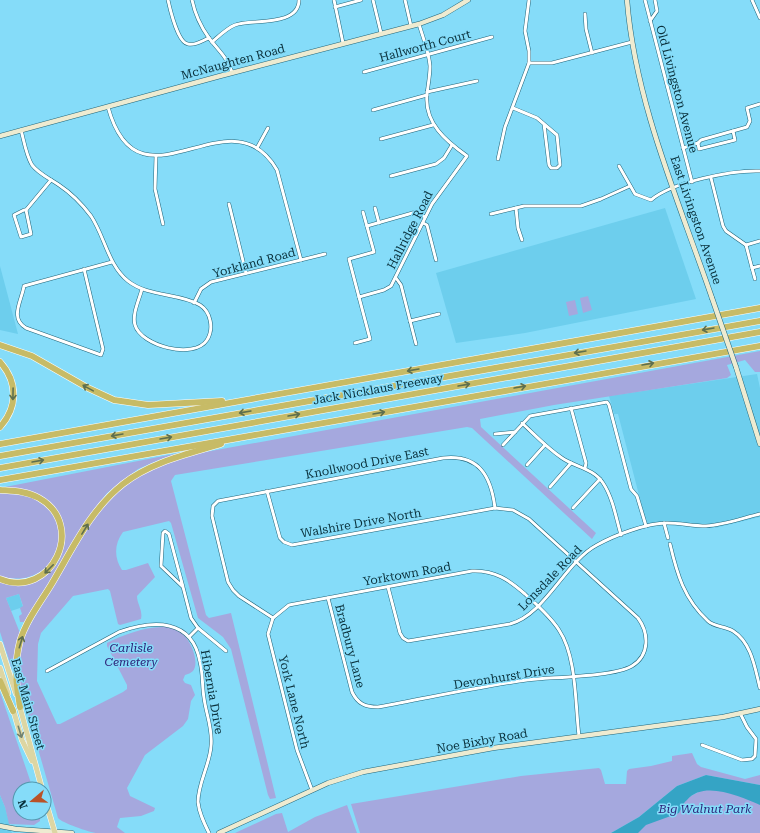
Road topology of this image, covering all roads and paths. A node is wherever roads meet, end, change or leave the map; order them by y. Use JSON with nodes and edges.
{"nodes":[{"id":1,"x":168,"y":0,"type":"edge"},
{"id":2,"x":192,"y":0,"type":"edge"},
{"id":3,"x":299,"y":0,"type":"edge"},
{"id":4,"x":334,"y":0,"type":"edge"},
{"id":5,"x":361,"y":0,"type":"edge"},
{"id":6,"x":373,"y":0,"type":"edge"},
{"id":7,"x":405,"y":0,"type":"edge"},
{"id":8,"x":468,"y":0,"type":"edge"},
{"id":9,"x":529,"y":0,"type":"edge"},
{"id":10,"x":627,"y":0,"type":"edge"},
{"id":11,"x":644,"y":0,"type":"edge"},
{"id":12,"x":659,"y":0,"type":"edge"},
{"id":13,"x":752,"y":0,"type":"edge"},
{"id":14,"x":655,"y":1,"type":"edge"},
{"id":15,"x":335,"y":7,"type":"junction"},
{"id":16,"x":585,"y":14,"type":"dead end"},
{"id":17,"x":760,"y":18,"type":"edge"},
{"id":18,"x":650,"y":21,"type":"junction"},
{"id":19,"x":419,"y":24,"type":"junction"},
{"id":20,"x":412,"y":26,"type":"junction"},
{"id":21,"x":382,"y":34,"type":"junction"},
{"id":22,"x":492,"y":37,"type":"dead end"},
{"id":23,"x":209,"y":38,"type":"junction"},
{"id":24,"x":212,"y":42,"type":"junction"},
{"id":25,"x":632,"y":42,"type":"junction"},
{"id":26,"x":343,"y":43,"type":"junction"},
{"id":27,"x":592,"y":53,"type":"junction"},
{"id":28,"x":428,"y":55,"type":"junction"},
{"id":29,"x":529,"y":63,"type":"junction"},
{"id":30,"x":232,"y":72,"type":"junction"},
{"id":31,"x":364,"y":72,"type":"dead end"},
{"id":32,"x":477,"y":81,"type":"dead end"},
{"id":33,"x":427,"y":94,"type":"junction"},
{"id":34,"x":760,"y":104,"type":"edge"},
{"id":35,"x":108,"y":107,"type":"junction"},
{"id":36,"x":512,"y":108,"type":"junction"},
{"id":37,"x":373,"y":110,"type":"dead end"},
{"id":38,"x":544,"y":124,"type":"junction"},
{"id":39,"x":433,"y":125,"type":"junction"},
{"id":40,"x":268,"y":128,"type":"dead end"},
{"id":41,"x":21,"y":130,"type":"junction"},
{"id":42,"x":733,"y":132,"type":"junction"},
{"id":43,"x":0,"y":136,"type":"edge"},
{"id":44,"x":381,"y":140,"type":"dead end"},
{"id":45,"x":698,"y":143,"type":"junction"},
{"id":46,"x":452,"y":145,"type":"junction"},
{"id":47,"x":257,"y":148,"type":"junction"},
{"id":48,"x":683,"y":148,"type":"junction"},
{"id":49,"x":156,"y":156,"type":"junction"},
{"id":50,"x":498,"y":159,"type":"dead end"},
{"id":51,"x":619,"y":166,"type":"dead end"},
{"id":52,"x":760,"y":171,"type":"edge"},
{"id":53,"x":391,"y":176,"type":"dead end"},
{"id":54,"x":711,"y":178,"type":"junction"},
{"id":55,"x":51,"y":180,"type":"junction"},
{"id":56,"x":692,"y":182,"type":"junction"},
{"id":57,"x":630,"y":186,"type":"junction"},
{"id":58,"x":674,"y":187,"type":"junction"},
{"id":59,"x":229,"y":204,"type":"dead end"},
{"id":60,"x":375,"y":208,"type":"dead end"},
{"id":61,"x":516,"y":208,"type":"junction"},
{"id":62,"x":26,"y":210,"type":"junction"},
{"id":63,"x":363,"y":212,"type":"dead end"},
{"id":64,"x":491,"y":214,"type":"dead end"},
{"id":65,"x":426,"y":217,"type":"junction"},
{"id":66,"x":423,"y":222,"type":"junction"},
{"id":67,"x":379,"y":223,"type":"junction"},
{"id":68,"x":163,"y":224,"type":"dead end"},
{"id":69,"x":367,"y":226,"type":"junction"},
{"id":70,"x":522,"y":240,"type":"dead end"},
{"id":71,"x":760,"y":241,"type":"edge"},
{"id":72,"x":746,"y":245,"type":"junction"},
{"id":73,"x":325,"y":254,"type":"dead end"},
{"id":74,"x":301,"y":260,"type":"junction"},
{"id":75,"x":436,"y":260,"type":"dead end"},
{"id":76,"x":112,"y":262,"type":"junction"},
{"id":77,"x":760,"y":266,"type":"edge"},
{"id":78,"x":752,"y":268,"type":"junction"},
{"id":79,"x":84,"y":269,"type":"junction"},
{"id":80,"x":246,"y":273,"type":"junction"},
{"id":81,"x":396,"y":278,"type":"junction"},
{"id":82,"x":755,"y":279,"type":"dead end"},
{"id":83,"x":142,"y":289,"type":"junction"},
{"id":84,"x":359,"y":296,"type":"junction"},
{"id":85,"x":194,"y":303,"type":"junction"},
{"id":86,"x":760,"y":308,"type":"edge"},
{"id":87,"x":439,"y":314,"type":"dead end"},
{"id":88,"x":410,"y":321,"type":"junction"},
{"id":89,"x":760,"y":321,"type":"edge"},
{"id":90,"x":760,"y":332,"type":"edge"},
{"id":91,"x":355,"y":343,"type":"dead end"},
{"id":92,"x":416,"y":344,"type":"dead end"},
{"id":93,"x":0,"y":345,"type":"edge"},
{"id":94,"x":760,"y":346,"type":"edge"},
{"id":95,"x":0,"y":362,"type":"edge"},
{"id":96,"x":236,"y":402,"type":"junction"},
{"id":97,"x":572,"y":408,"type":"junction"},
{"id":98,"x":522,"y":423,"type":"junction"},
{"id":99,"x":0,"y":427,"type":"edge"},
{"id":100,"x":515,"y":432,"type":"junction"},
{"id":101,"x":495,"y":434,"type":"dead end"},
{"id":102,"x":246,"y":436,"type":"junction"},
{"id":103,"x":0,"y":444,"type":"edge"},
{"id":104,"x":760,"y":444,"type":"edge"},
{"id":105,"x":503,"y":445,"type":"dead end"},
{"id":106,"x":545,"y":445,"type":"junction"},
{"id":107,"x":0,"y":456,"type":"edge"},
{"id":108,"x":571,"y":463,"type":"junction"},
{"id":109,"x":527,"y":465,"type":"dead end"},
{"id":110,"x":0,"y":468,"type":"edge"},
{"id":111,"x":585,"y":468,"type":"junction"},
{"id":112,"x":600,"y":479,"type":"junction"},
{"id":113,"x":0,"y":480,"type":"edge"},
{"id":114,"x":550,"y":487,"type":"dead end"},
{"id":115,"x":0,"y":490,"type":"edge"},
{"id":116,"x":267,"y":491,"type":"junction"},
{"id":117,"x":495,"y":508,"type":"junction"},
{"id":118,"x":573,"y":508,"type":"dead end"},
{"id":119,"x":760,"y":514,"type":"edge"},
{"id":120,"x":664,"y":523,"type":"junction"},
{"id":121,"x":646,"y":526,"type":"junction"},
{"id":122,"x":621,"y":535,"type":"junction"},
{"id":123,"x":668,"y":538,"type":"dead end"},
{"id":124,"x":670,"y":544,"type":"dead end"},
{"id":125,"x":577,"y":562,"type":"junction"},
{"id":126,"x":0,"y":579,"type":"edge"},
{"id":127,"x":183,"y":587,"type":"junction"},
{"id":128,"x":388,"y":587,"type":"junction"},
{"id":129,"x":328,"y":598,"type":"junction"},
{"id":130,"x":538,"y":606,"type":"junction"},
{"id":131,"x":273,"y":618,"type":"junction"},
{"id":132,"x":198,"y":628,"type":"junction"},
{"id":133,"x":190,"y":636,"type":"junction"},
{"id":134,"x":0,"y":644,"type":"edge"},
{"id":135,"x":646,"y":646,"type":"joint"},
{"id":136,"x":226,"y":651,"type":"dead end"},
{"id":137,"x":0,"y":668,"type":"edge"},
{"id":138,"x":47,"y":671,"type":"dead end"},
{"id":139,"x":573,"y":676,"type":"junction"},
{"id":140,"x":0,"y":681,"type":"edge"},
{"id":141,"x":760,"y":688,"type":"edge"},
{"id":142,"x":356,"y":699,"type":"joint"},
{"id":143,"x":20,"y":708,"type":"junction"},
{"id":144,"x":760,"y":709,"type":"edge"},
{"id":145,"x":13,"y":711,"type":"junction"},
{"id":146,"x":740,"y":713,"type":"junction"},
{"id":147,"x":580,"y":736,"type":"junction"},
{"id":148,"x":702,"y":745,"type":"dead end"},
{"id":149,"x":36,"y":771,"type":"junction"},
{"id":150,"x":39,"y":781,"type":"edge"},
{"id":151,"x":312,"y":790,"type":"junction"},
{"id":152,"x":52,"y":821,"type":"edge"},
{"id":153,"x":0,"y":826,"type":"edge"},
{"id":154,"x":55,"y":832,"type":"edge"},
{"id":155,"x":72,"y":833,"type":"edge"},
{"id":156,"x":209,"y":833,"type":"edge"},
{"id":157,"x":219,"y":833,"type":"edge"}],
"edges":[{"from":1,"to":23,"type":"street"},
{"from":2,"to":23,"type":"street"},
{"from":3,"to":24,"type":"street"},
{"from":4,"to":15,"type":"street"},
{"from":5,"to":15,"type":"street"},
{"from":6,"to":21,"type":"street"},
{"from":7,"to":20,"type":"street"},
{"from":8,"to":19,"type":"street","name":"McNaughten Road"},
{"from":9,"to":29,"type":"street"},
{"from":10,"to":25,"type":"street","name":"East Livingston Avenue"},
{"from":11,"to":18,"type":"street","name":"Old Livingston Avenue"},
{"from":12,"to":14,"type":"street"},
{"from":13,"to":17,"type":"street"},
{"from":14,"to":18,"type":"street"},
{"from":15,"to":26,"type":"street"},
{"from":16,"to":27,"type":"street"},
{"from":18,"to":48,"type":"street","name":"Old Livingston Avenue"},
{"from":19,"to":20,"type":"street","name":"McNaughten Road"},
{"from":19,"to":28,"type":"street"},
{"from":20,"to":21,"type":"street","name":"McNaughten Road"},
{"from":21,"to":26,"type":"street","name":"McNaughten Road"},
{"from":22,"to":28,"type":"street","name":"Hallworth Court"},
{"from":23,"to":24,"type":"street"},
{"from":24,"to":30,"type":"street"},
{"from":25,"to":27,"type":"street"},
{"from":25,"to":58,"type":"street","name":"East Livingston Avenue"},
{"from":26,"to":30,"type":"street","name":"McNaughten Road"},
{"from":27,"to":29,"type":"street"},
{"from":28,"to":31,"type":"street","name":"Hallworth Court"},
{"from":28,"to":33,"type":"street"},
{"from":29,"to":36,"type":"street"},
{"from":30,"to":35,"type":"street","name":"McNaughten Road"},
{"from":32,"to":33,"type":"street"},
{"from":33,"to":37,"type":"street"},
{"from":33,"to":39,"type":"street"},
{"from":34,"to":42,"type":"street"},
{"from":35,"to":41,"type":"street","name":"McNaughten Road"},
{"from":35,"to":49,"type":"street"},
{"from":36,"to":38,"type":"street"},
{"from":36,"to":50,"type":"street"},
{"from":38,"to":38,"type":"street"},
{"from":39,"to":44,"type":"street"},
{"from":39,"to":46,"type":"street"},
{"from":40,"to":47,"type":"street"},
{"from":41,"to":43,"type":"street","name":"McNaughten Road"},
{"from":41,"to":55,"type":"street"},
{"from":42,"to":45,"type":"street"},
{"from":42,"to":45,"type":"street"},
{"from":45,"to":48,"type":"street"},
{"from":46,"to":53,"type":"street"},
{"from":46,"to":65,"type":"street","name":"Hallridge Road"},
{"from":47,"to":49,"type":"street"},
{"from":47,"to":74,"type":"street"},
{"from":48,"to":56,"type":"street","name":"Old Livingston Avenue"},
{"from":49,"to":68,"type":"street"},
{"from":51,"to":57,"type":"street"},
{"from":52,"to":54,"type":"street"},
{"from":54,"to":56,"type":"street"},
{"from":54,"to":72,"type":"street"},
{"from":55,"to":62,"type":"street"},
{"from":55,"to":76,"type":"street"},
{"from":56,"to":58,"type":"street"},
{"from":57,"to":58,"type":"street"},
{"from":57,"to":61,"type":"street"},
{"from":58,"to":104,"type":"street","name":"East Livingston Avenue","bridge":true},
{"from":59,"to":80,"type":"street"},
{"from":60,"to":67,"type":"street"},
{"from":61,"to":64,"type":"street"},
{"from":61,"to":70,"type":"street"},
{"from":62,"to":62,"type":"street"},
{"from":63,"to":69,"type":"street"},
{"from":65,"to":66,"type":"street","name":"Hallridge Road"},
{"from":65,"to":67,"type":"street"},
{"from":66,"to":75,"type":"street"},
{"from":66,"to":81,"type":"street","name":"Hallridge Road"},
{"from":67,"to":69,"type":"street"},
{"from":69,"to":84,"type":"street"},
{"from":71,"to":72,"type":"street"},
{"from":72,"to":78,"type":"street"},
{"from":73,"to":74,"type":"street","name":"Yorkland Road"},
{"from":74,"to":80,"type":"street","name":"Yorkland Road"},
{"from":76,"to":79,"type":"street"},
{"from":76,"to":83,"type":"street"},
{"from":77,"to":78,"type":"street"},
{"from":78,"to":82,"type":"street"},
{"from":79,"to":79,"type":"street"},
{"from":80,"to":85,"type":"street","name":"Yorkland Road"},
{"from":81,"to":84,"type":"street","name":"Hallridge Road"},
{"from":81,"to":88,"type":"street"},
{"from":83,"to":85,"type":"street"},
{"from":83,"to":85,"type":"street"},
{"from":84,"to":91,"type":"street"},
{"from":86,"to":96,"type":"highway","one_way":true},
{"from":87,"to":88,"type":"street"},
{"from":88,"to":92,"type":"street"},
{"from":89,"to":107,"type":"highway","name":"Jack Nicklaus Freeway","one_way":true},
{"from":110,"to":90,"type":"highway","name":"Jack Nicklaus Freeway","one_way":true},
{"from":96,"to":93,"type":"highway","one_way":true},
{"from":102,"to":94,"type":"highway","one_way":true},
{"from":95,"to":99,"type":"highway","one_way":true},
{"from":96,"to":103,"type":"highway"},
{"from":97,"to":98,"type":"street"},
{"from":97,"to":111,"type":"street"},
{"from":97,"to":121,"type":"street"},
{"from":98,"to":100,"type":"street"},
{"from":98,"to":106,"type":"street"},
{"from":100,"to":101,"type":"street"},
{"from":100,"to":105,"type":"street"},
{"from":102,"to":113,"type":"highway"},
{"from":143,"to":102,"type":"highway","one_way":true},
{"from":106,"to":108,"type":"street"},
{"from":106,"to":109,"type":"street"},
{"from":108,"to":111,"type":"street"},
{"from":108,"to":114,"type":"street"},
{"from":111,"to":112,"type":"street"},
{"from":112,"to":118,"type":"street"},
{"from":112,"to":122,"type":"street"},
{"from":115,"to":126,"type":"highway","one_way":true},
{"from":116,"to":117,"type":"street","name":"Knollwood Drive East"},
{"from":116,"to":117,"type":"street","name":"Walshire Drive North"},
{"from":116,"to":131,"type":"street","name":"Knollwood Drive East"},
{"from":117,"to":125,"type":"street","name":"Walshire Drive North"},
{"from":119,"to":120,"type":"street","name":"Lonsdale Road"},
{"from":120,"to":121,"type":"street","name":"Lonsdale Road"},
{"from":120,"to":123,"type":"street"},
{"from":121,"to":122,"type":"street","name":"Lonsdale Road"},
{"from":122,"to":125,"type":"street","name":"Lonsdale Road"},
{"from":124,"to":141,"type":"street"},
{"from":125,"to":130,"type":"street","name":"Lonsdale Road"},
{"from":125,"to":135,"type":"street","name":"Walshire Drive North"},
{"from":127,"to":127,"type":"street"},
{"from":127,"to":132,"type":"street"},
{"from":128,"to":129,"type":"street","name":"Yorktown Road"},
{"from":128,"to":130,"type":"street","name":"Yorktown Road"},
{"from":128,"to":130,"type":"street","name":"Lonsdale Road"},
{"from":129,"to":131,"type":"street","name":"Yorktown Road"},
{"from":129,"to":142,"type":"street","name":"Bradbury Lane"},
{"from":130,"to":139,"type":"street","name":"Yorktown Road"},
{"from":131,"to":151,"type":"street","name":"York Lane North"},
{"from":132,"to":133,"type":"street"},
{"from":132,"to":136,"type":"street"},
{"from":133,"to":138,"type":"street","name":"Hibernia Drive"},
{"from":133,"to":156,"type":"street","name":"Hibernia Drive"},
{"from":134,"to":143,"type":"main road","name":"East Main Street"},
{"from":135,"to":139,"type":"street","name":"Devonhurst Drive"},
{"from":137,"to":145,"type":"main road","name":"East Main Street"},
{"from":139,"to":142,"type":"street","name":"Devonhurst Drive"},
{"from":139,"to":147,"type":"street","name":"Yorktown Road"},
{"from":140,"to":145,"type":"highway"},
{"from":143,"to":149,"type":"main road","name":"East Main Street"},
{"from":144,"to":146,"type":"street","name":"Noe Bixby Road"},
{"from":145,"to":149,"type":"main road","name":"East Main Street","one_way":true},
{"from":146,"to":147,"type":"street","name":"Noe Bixby Road"},
{"from":146,"to":148,"type":"street"},
{"from":147,"to":151,"type":"street","name":"Noe Bixby Road"},
{"from":149,"to":150,"type":"main road","name":"East Main Street"},
{"from":151,"to":157,"type":"street","name":"Noe Bixby Road"},
{"from":152,"to":154,"type":"main road"},
{"from":153,"to":154,"type":"street"},
{"from":154,"to":155,"type":"street"}]}
